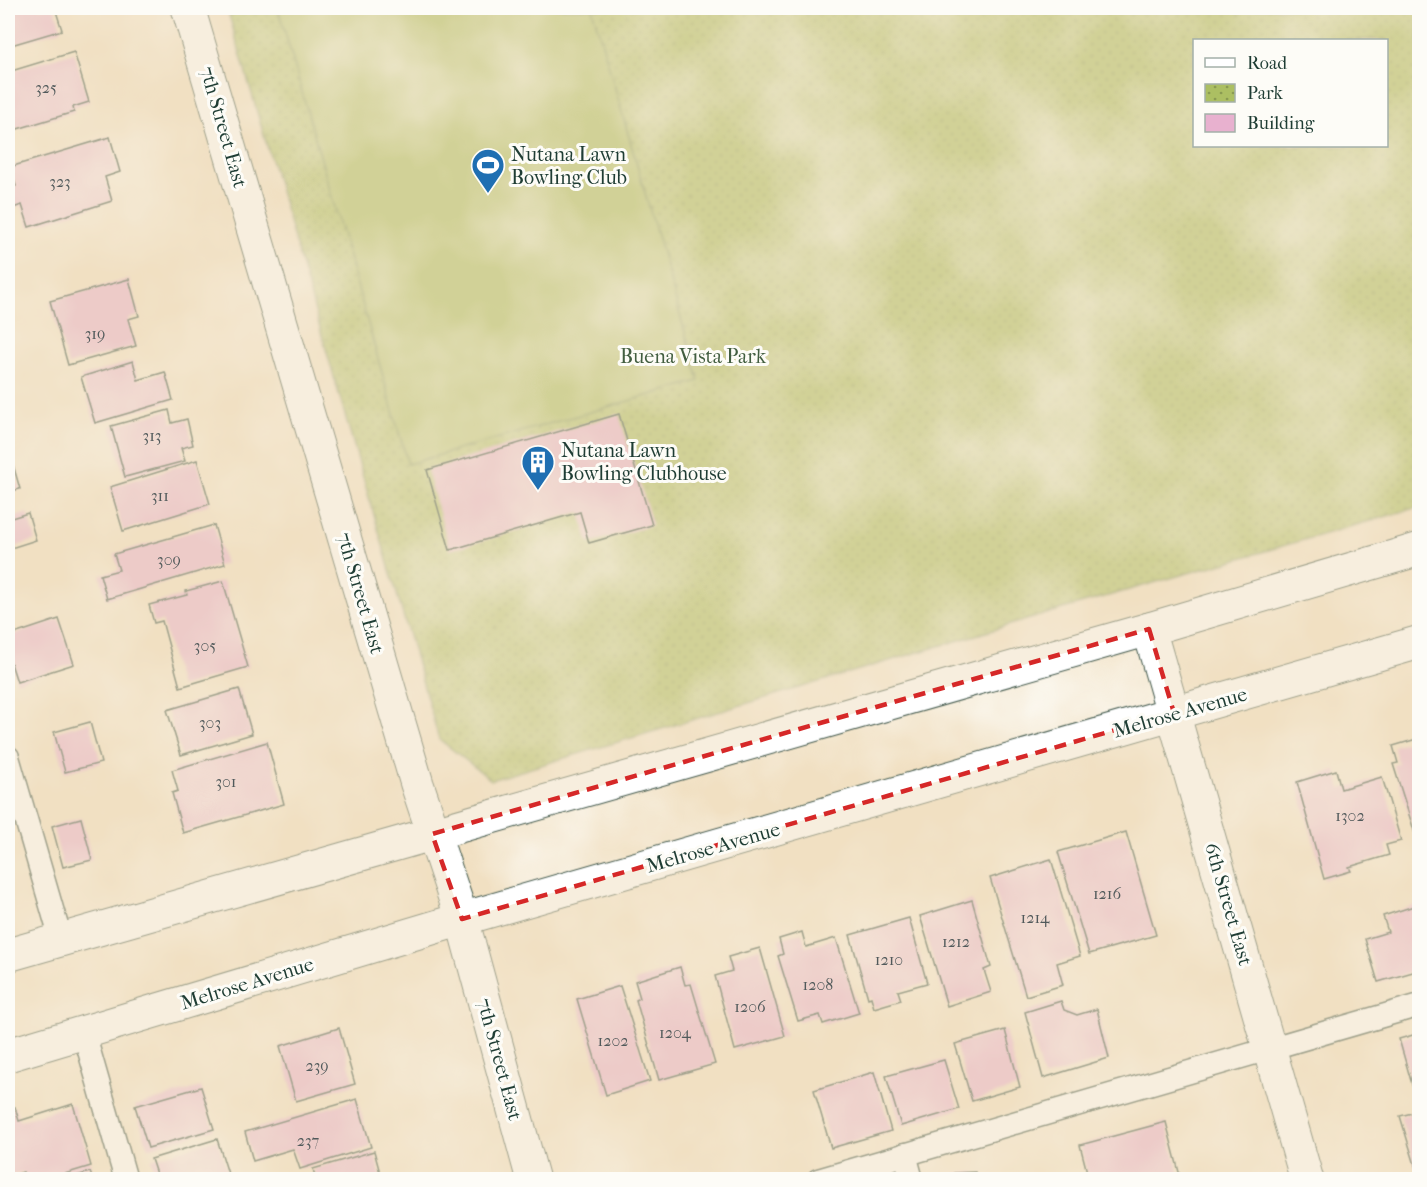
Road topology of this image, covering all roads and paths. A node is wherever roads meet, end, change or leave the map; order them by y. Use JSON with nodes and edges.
{"nodes":[{"id":1,"x":188,"y":8,"type":"edge"},
{"id":2,"x":1419,"y":549,"type":"edge"},
{"id":3,"x":1149,"y":629,"type":"junction"},
{"id":4,"x":1419,"y":642,"type":"edge"},
{"id":5,"x":1174,"y":713,"type":"junction"},
{"id":6,"x":8,"y":758,"type":"edge"},
{"id":7,"x":432,"y":834,"type":"junction"},
{"id":8,"x":462,"y":919,"type":"junction"},
{"id":9,"x":61,"y":940,"type":"junction"},
{"id":10,"x":8,"y":956,"type":"edge"},
{"id":11,"x":1419,"y":1005,"type":"edge"},
{"id":12,"x":84,"y":1033,"type":"junction"},
{"id":13,"x":1270,"y":1048,"type":"junction"},
{"id":14,"x":8,"y":1055,"type":"edge"},
{"id":15,"x":905,"y":1154,"type":"junction"},
{"id":16,"x":126,"y":1179,"type":"edge"},
{"id":17,"x":533,"y":1179,"type":"edge"},
{"id":18,"x":818,"y":1179,"type":"edge"},
{"id":19,"x":912,"y":1179,"type":"edge"},
{"id":20,"x":1307,"y":1179,"type":"edge"}],
"edges":[{"from":1,"to":7,"type":"street","name":"7th Street East"},
{"from":2,"to":3,"type":"street"},
{"from":3,"to":5,"type":"street","name":"6th Street East"},
{"from":3,"to":7,"type":"street"},
{"from":4,"to":5,"type":"street","name":"Melrose Avenue"},
{"from":5,"to":8,"type":"street","name":"Melrose Avenue"},
{"from":5,"to":13,"type":"street","name":"6th Street East"},
{"from":6,"to":9,"type":"lane"},
{"from":7,"to":8,"type":"street","name":"7th Street East"},
{"from":7,"to":9,"type":"street"},
{"from":8,"to":12,"type":"street","name":"Melrose Avenue"},
{"from":8,"to":17,"type":"street","name":"7th Street East"},
{"from":9,"to":10,"type":"street"},
{"from":11,"to":13,"type":"lane"},
{"from":12,"to":14,"type":"street","name":"Melrose Avenue"},
{"from":12,"to":16,"type":"lane"},
{"from":13,"to":15,"type":"lane"},
{"from":13,"to":20,"type":"street","name":"6th Street East"},
{"from":15,"to":18,"type":"lane"},
{"from":15,"to":19,"type":"lane"}]}
